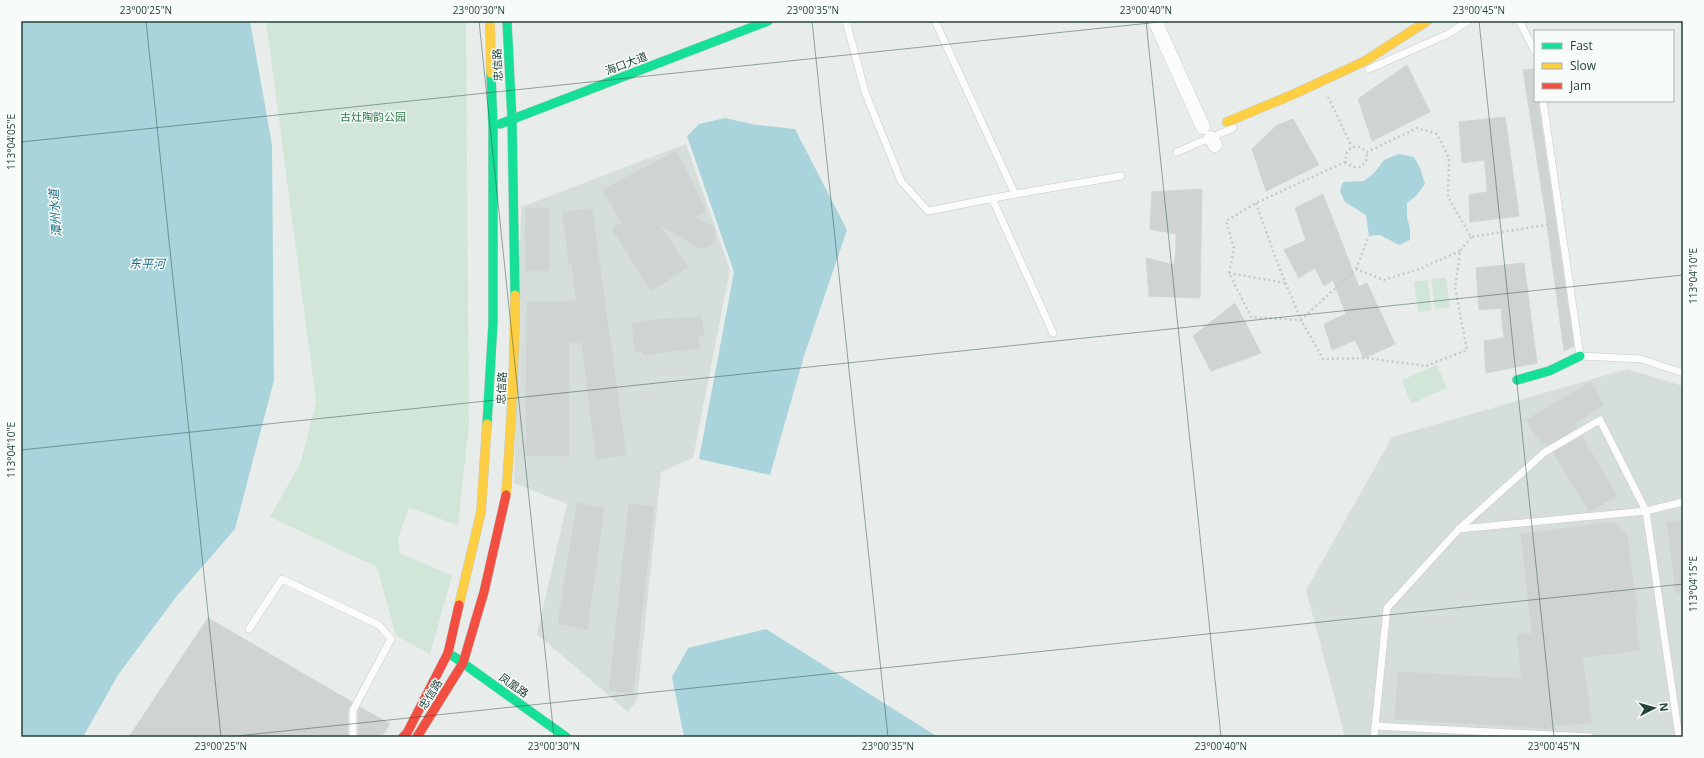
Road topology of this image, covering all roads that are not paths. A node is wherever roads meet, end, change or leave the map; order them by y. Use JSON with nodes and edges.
{"nodes":[{"id":1,"x":490,"y":21,"type":"edge"},
{"id":2,"x":507,"y":21,"type":"edge"},
{"id":3,"x":768,"y":21,"type":"edge"},
{"id":4,"x":846,"y":21,"type":"edge"},
{"id":5,"x":935,"y":21,"type":"edge"},
{"id":6,"x":1155,"y":21,"type":"edge"},
{"id":7,"x":1427,"y":21,"type":"edge"},
{"id":8,"x":1468,"y":21,"type":"edge"},
{"id":9,"x":1519,"y":21,"type":"edge"},
{"id":10,"x":1534,"y":49,"type":"edge"},
{"id":11,"x":1360,"y":72,"type":"dead end"},
{"id":12,"x":1331,"y":85,"type":"dead end"},
{"id":13,"x":1543,"y":102,"type":"edge"},
{"id":14,"x":512,"y":120,"type":"junction"},
{"id":15,"x":1227,"y":122,"type":"dead end"},
{"id":16,"x":493,"y":127,"type":"junction"},
{"id":17,"x":1203,"y":127,"type":"dead end"},
{"id":18,"x":1178,"y":152,"type":"dead end"},
{"id":19,"x":1121,"y":176,"type":"dead end"},
{"id":20,"x":1015,"y":194,"type":"junction"},
{"id":21,"x":992,"y":198,"type":"junction"},
{"id":22,"x":1054,"y":333,"type":"dead end"},
{"id":23,"x":1580,"y":356,"type":"junction"},
{"id":24,"x":1683,"y":373,"type":"edge"},
{"id":25,"x":1517,"y":380,"type":"dead end"},
{"id":26,"x":1683,"y":502,"type":"edge"},
{"id":27,"x":1646,"y":511,"type":"junction"},
{"id":28,"x":1458,"y":529,"type":"junction"},
{"id":29,"x":250,"y":629,"type":"dead end"},
{"id":30,"x":448,"y":653,"type":"junction"},
{"id":31,"x":463,"y":663,"type":"junction"},
{"id":32,"x":1375,"y":726,"type":"junction"},
{"id":33,"x":352,"y":737,"type":"edge"},
{"id":34,"x":403,"y":737,"type":"edge"},
{"id":35,"x":417,"y":737,"type":"edge"},
{"id":36,"x":566,"y":737,"type":"edge"},
{"id":37,"x":1374,"y":737,"type":"edge"},
{"id":38,"x":1590,"y":737,"type":"edge"},
{"id":39,"x":1679,"y":737,"type":"edge"}],
"edges":[{"from":1,"to":16,"type":"main road","name":"忠信路"},
{"from":2,"to":14,"type":"main road","name":"忠信路"},
{"from":3,"to":14,"type":"main road","name":"海口大道"},
{"from":4,"to":21,"type":"lane"},
{"from":5,"to":20,"type":"lane"},
{"from":6,"to":17,"type":"street"},
{"from":7,"to":15,"type":"main road"},
{"from":8,"to":11,"type":"lane"},
{"from":9,"to":10,"type":"lane"},
{"from":12,"to":18,"type":"lane"},
{"from":13,"to":23,"type":"lane"},
{"from":14,"to":16,"type":"main road","name":"海口大道"},
{"from":14,"to":31,"type":"main road","name":"忠信路"},
{"from":16,"to":30,"type":"main road","name":"忠信路"},
{"from":19,"to":20,"type":"lane"},
{"from":20,"to":21,"type":"lane"},
{"from":21,"to":22,"type":"lane"},
{"from":23,"to":24,"type":"lane"},
{"from":23,"to":25,"type":"main road"},
{"from":26,"to":27,"type":"lane"},
{"from":27,"to":28,"type":"lane"},
{"from":27,"to":28,"type":"lane"},
{"from":27,"to":39,"type":"lane"},
{"from":28,"to":32,"type":"lane"},
{"from":29,"to":33,"type":"lane"},
{"from":30,"to":31,"type":"main road","name":"凤凰路"},
{"from":30,"to":34,"type":"main road","name":"忠信路"},
{"from":31,"to":35,"type":"main road","name":"忠信路"},
{"from":31,"to":36,"type":"main road","name":"凤凰路"},
{"from":32,"to":37,"type":"lane"},
{"from":32,"to":38,"type":"lane"}]}
